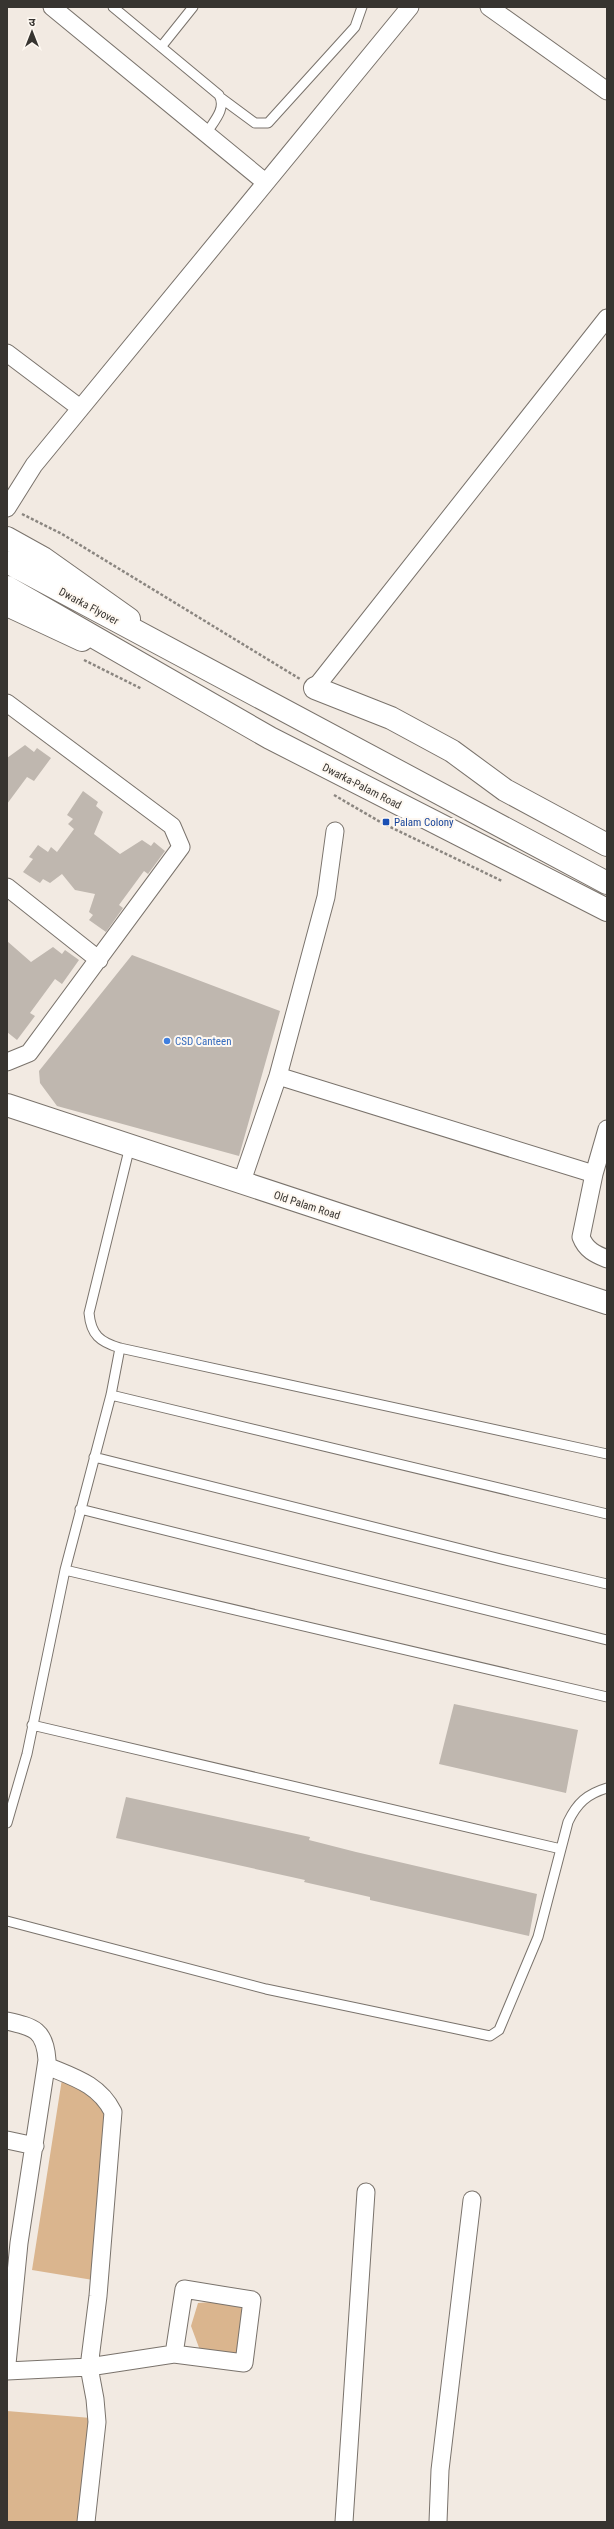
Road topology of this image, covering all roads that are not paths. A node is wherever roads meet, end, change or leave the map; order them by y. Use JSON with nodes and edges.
{"nodes":[{"id":1,"x":52,"y":7,"type":"edge"},
{"id":2,"x":113,"y":7,"type":"edge"},
{"id":3,"x":192,"y":7,"type":"edge"},
{"id":4,"x":362,"y":7,"type":"edge"},
{"id":5,"x":410,"y":7,"type":"edge"},
{"id":6,"x":489,"y":7,"type":"edge"},
{"id":7,"x":161,"y":47,"type":"junction"},
{"id":8,"x":607,"y":91,"type":"edge"},
{"id":9,"x":221,"y":98,"type":"junction"},
{"id":10,"x":206,"y":134,"type":"junction"},
{"id":11,"x":265,"y":182,"type":"junction"},
{"id":12,"x":607,"y":318,"type":"edge"},
{"id":13,"x":7,"y":353,"type":"edge"},
{"id":14,"x":80,"y":408,"type":"junction"},
{"id":15,"x":7,"y":508,"type":"edge"},
{"id":16,"x":7,"y":538,"type":"edge"},
{"id":17,"x":7,"y":562,"type":"edge"},
{"id":18,"x":7,"y":587,"type":"edge"},
{"id":19,"x":7,"y":605,"type":"edge"},
{"id":20,"x":172,"y":650,"type":"junction"},
{"id":21,"x":164,"y":677,"type":"junction"},
{"id":22,"x":316,"y":688,"type":"joint"},
{"id":23,"x":7,"y":703,"type":"edge"},
{"id":24,"x":336,"y":831,"type":"dead end"},
{"id":25,"x":607,"y":845,"type":"edge"},
{"id":26,"x":607,"y":883,"type":"edge"},
{"id":27,"x":7,"y":887,"type":"edge"},
{"id":28,"x":607,"y":910,"type":"edge"},
{"id":29,"x":99,"y":960,"type":"junction"},
{"id":30,"x":7,"y":1062,"type":"edge"},
{"id":31,"x":278,"y":1076,"type":"junction"},
{"id":32,"x":7,"y":1105,"type":"edge"},
{"id":33,"x":607,"y":1129,"type":"edge"},
{"id":34,"x":130,"y":1146,"type":"junction"},
{"id":35,"x":594,"y":1174,"type":"junction"},
{"id":36,"x":241,"y":1184,"type":"junction"},
{"id":37,"x":607,"y":1259,"type":"edge"},
{"id":38,"x":607,"y":1303,"type":"edge"},
{"id":39,"x":120,"y":1348,"type":"junction"},
{"id":40,"x":111,"y":1395,"type":"junction"},
{"id":41,"x":607,"y":1454,"type":"edge"},
{"id":42,"x":94,"y":1457,"type":"junction"},
{"id":43,"x":80,"y":1509,"type":"junction"},
{"id":44,"x":607,"y":1514,"type":"edge"},
{"id":45,"x":65,"y":1570,"type":"junction"},
{"id":46,"x":607,"y":1584,"type":"edge"},
{"id":47,"x":607,"y":1640,"type":"edge"},
{"id":48,"x":607,"y":1696,"type":"edge"},
{"id":49,"x":32,"y":1725,"type":"junction"},
{"id":50,"x":607,"y":1788,"type":"edge"},
{"id":51,"x":7,"y":1823,"type":"edge"},
{"id":52,"x":561,"y":1849,"type":"junction"},
{"id":53,"x":7,"y":1921,"type":"edge"},
{"id":54,"x":7,"y":2022,"type":"edge"},
{"id":55,"x":47,"y":2066,"type":"junction"},
{"id":56,"x":7,"y":2140,"type":"edge"},
{"id":57,"x":35,"y":2146,"type":"junction"},
{"id":58,"x":366,"y":2192,"type":"dead end"},
{"id":59,"x":472,"y":2200,"type":"dead end"},
{"id":60,"x":13,"y":2243,"type":"edge"},
{"id":61,"x":174,"y":2354,"type":"junction"},
{"id":62,"x":7,"y":2364,"type":"edge"},
{"id":63,"x":89,"y":2367,"type":"junction"},
{"id":64,"x":7,"y":2371,"type":"edge"},
{"id":65,"x":86,"y":2522,"type":"edge"},
{"id":66,"x":344,"y":2522,"type":"edge"},
{"id":67,"x":438,"y":2522,"type":"edge"}],
"edges":[{"from":1,"to":10,"type":"street"},
{"from":2,"to":7,"type":"lane"},
{"from":3,"to":7,"type":"lane"},
{"from":4,"to":9,"type":"lane"},
{"from":5,"to":11,"type":"street"},
{"from":6,"to":8,"type":"street"},
{"from":7,"to":9,"type":"lane"},
{"from":9,"to":10,"type":"lane"},
{"from":10,"to":11,"type":"street"},
{"from":11,"to":14,"type":"street"},
{"from":12,"to":22,"type":"street"},
{"from":13,"to":14,"type":"street"},
{"from":14,"to":15,"type":"street"},
{"from":16,"to":20,"type":"main road"},
{"from":17,"to":20,"type":"main road","name":"Dwarka Flyover"},
{"from":18,"to":21,"type":"main road","name":"Dwarka Flyover"},
{"from":19,"to":21,"type":"main road"},
{"from":20,"to":26,"type":"main road"},
{"from":21,"to":28,"type":"main road","name":"Dwarka-Palam Road"},
{"from":22,"to":25,"type":"main road"},
{"from":23,"to":29,"type":"street"},
{"from":24,"to":31,"type":"street"},
{"from":27,"to":29,"type":"street"},
{"from":29,"to":30,"type":"street"},
{"from":31,"to":35,"type":"street"},
{"from":31,"to":36,"type":"street"},
{"from":32,"to":34,"type":"main road","name":"Old Palam Road"},
{"from":33,"to":35,"type":"street"},
{"from":34,"to":36,"type":"main road","name":"Old Palam Road"},
{"from":34,"to":39,"type":"lane"},
{"from":35,"to":37,"type":"street"},
{"from":36,"to":38,"type":"main road","name":"Old Palam Road"},
{"from":39,"to":40,"type":"lane"},
{"from":39,"to":41,"type":"lane"},
{"from":40,"to":42,"type":"lane"},
{"from":40,"to":44,"type":"lane"},
{"from":42,"to":43,"type":"lane"},
{"from":42,"to":46,"type":"lane"},
{"from":43,"to":45,"type":"lane"},
{"from":43,"to":47,"type":"lane"},
{"from":45,"to":48,"type":"lane"},
{"from":45,"to":49,"type":"lane"},
{"from":49,"to":51,"type":"lane"},
{"from":49,"to":52,"type":"lane"},
{"from":50,"to":52,"type":"lane"},
{"from":52,"to":53,"type":"lane"},
{"from":54,"to":55,"type":"street"},
{"from":55,"to":57,"type":"street"},
{"from":55,"to":63,"type":"street"},
{"from":56,"to":57,"type":"street"},
{"from":57,"to":60,"type":"street"},
{"from":58,"to":66,"type":"street"},
{"from":59,"to":67,"type":"street"},
{"from":60,"to":62,"type":"street"},
{"from":61,"to":61,"type":"street"},
{"from":61,"to":63,"type":"street"},
{"from":63,"to":64,"type":"street"},
{"from":63,"to":65,"type":"street"}]}
